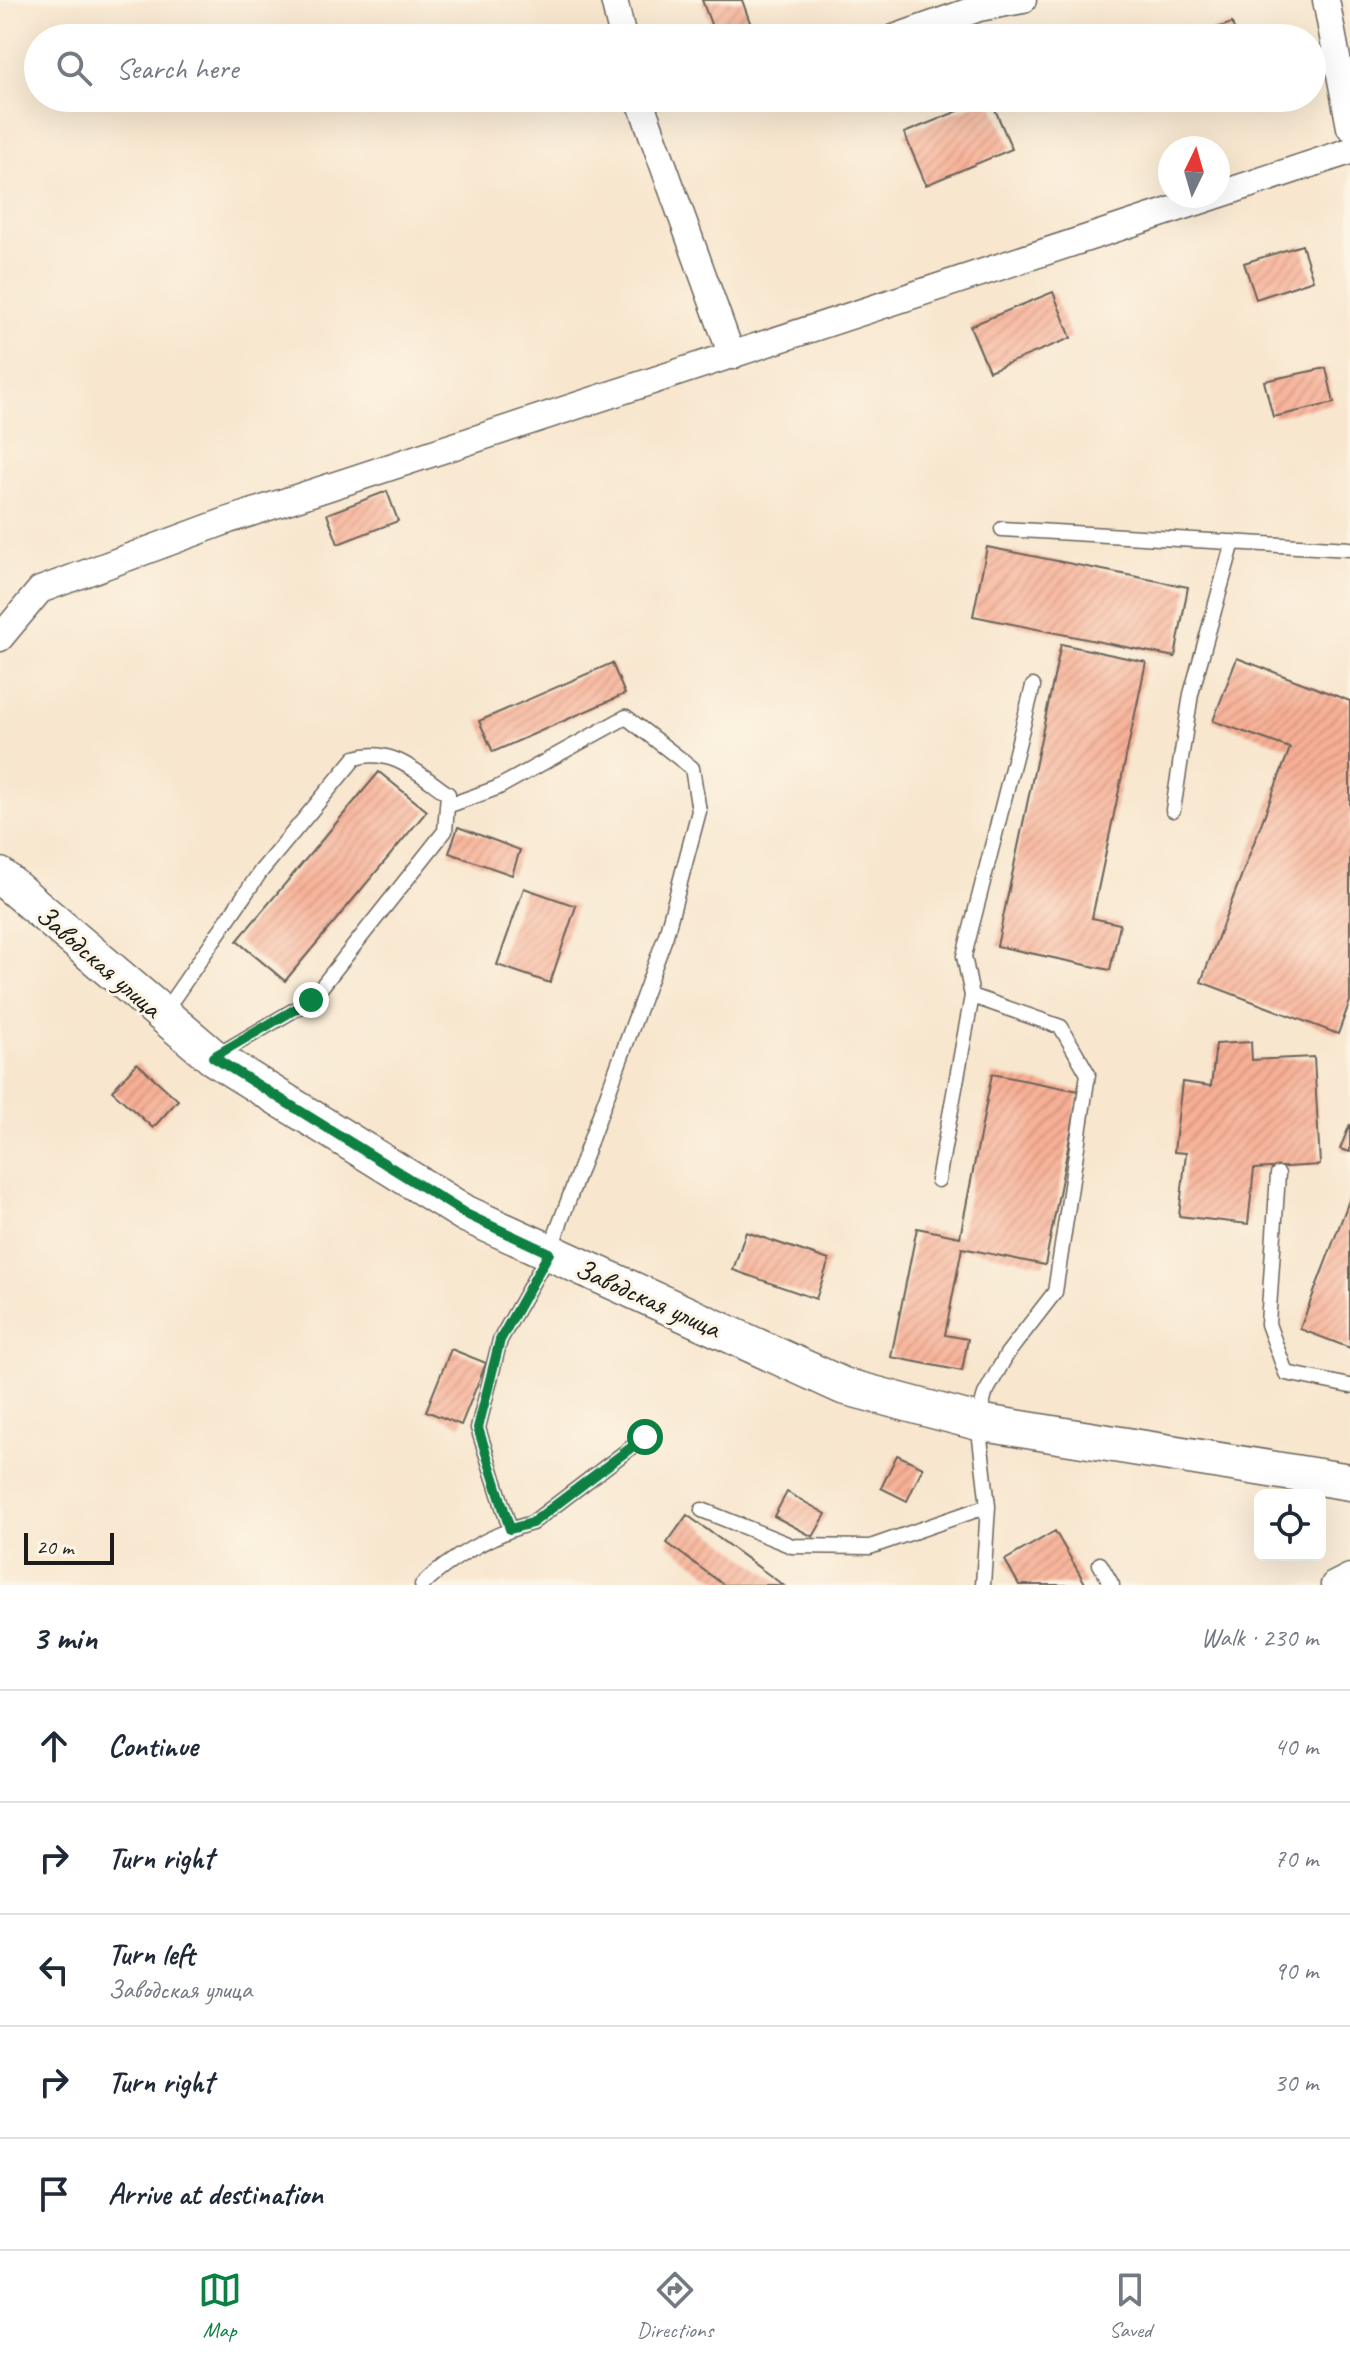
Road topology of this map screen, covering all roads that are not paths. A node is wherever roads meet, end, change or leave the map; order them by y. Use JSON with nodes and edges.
{"nodes":[{"id":1,"x":614,"y":0,"type":"edge"},
{"id":2,"x":1023,"y":0,"type":"edge"},
{"id":3,"x":1326,"y":0,"type":"edge"},
{"id":4,"x":620,"y":24,"type":"edge"},
{"id":5,"x":934,"y":24,"type":"edge"},
{"id":6,"x":644,"y":112,"type":"edge"},
{"id":7,"x":1350,"y":127,"type":"edge"},
{"id":8,"x":1350,"y":151,"type":"edge"},
{"id":9,"x":1230,"y":191,"type":"edge"},
{"id":10,"x":1180,"y":208,"type":"edge"},
{"id":11,"x":732,"y":356,"type":"junction"},
{"id":12,"x":1002,"y":529,"type":"dead end"},
{"id":13,"x":1233,"y":542,"type":"junction"},
{"id":14,"x":1350,"y":549,"type":"edge"},
{"id":15,"x":0,"y":638,"type":"edge"},
{"id":16,"x":1033,"y":686,"type":"dead end"},
{"id":17,"x":450,"y":805,"type":"junction"},
{"id":18,"x":1173,"y":810,"type":"dead end"},
{"id":19,"x":0,"y":876,"type":"edge"},
{"id":20,"x":972,"y":996,"type":"junction"},
{"id":21,"x":162,"y":1016,"type":"junction"},
{"id":22,"x":213,"y":1057,"type":"junction"},
{"id":23,"x":1278,"y":1174,"type":"dead end"},
{"id":24,"x":938,"y":1180,"type":"dead end"},
{"id":25,"x":549,"y":1253,"type":"junction"},
{"id":26,"x":1350,"y":1386,"type":"edge"},
{"id":27,"x":978,"y":1422,"type":"junction"},
{"id":28,"x":645,"y":1437,"type":"dead end"},
{"id":29,"x":1350,"y":1482,"type":"edge"},
{"id":30,"x":988,"y":1506,"type":"junction"},
{"id":31,"x":702,"y":1510,"type":"dead end"},
{"id":32,"x":510,"y":1529,"type":"junction"},
{"id":33,"x":1100,"y":1564,"type":"dead end"},
{"id":34,"x":1350,"y":1577,"type":"edge"},
{"id":35,"x":422,"y":1585,"type":"edge"},
{"id":36,"x":983,"y":1585,"type":"edge"},
{"id":37,"x":1112,"y":1585,"type":"edge"},
{"id":38,"x":1334,"y":1585,"type":"edge"}],
"edges":[{"from":1,"to":4,"type":"street"},
{"from":2,"to":5,"type":"street"},
{"from":3,"to":7,"type":"street"},
{"from":6,"to":11,"type":"street"},
{"from":8,"to":9,"type":"street"},
{"from":10,"to":11,"type":"street"},
{"from":11,"to":15,"type":"street"},
{"from":12,"to":13,"type":"lane"},
{"from":13,"to":14,"type":"lane"},
{"from":13,"to":18,"type":"lane"},
{"from":16,"to":20,"type":"lane"},
{"from":17,"to":21,"type":"lane"},
{"from":17,"to":22,"type":"lane"},
{"from":17,"to":25,"type":"lane"},
{"from":19,"to":21,"type":"street","name":"Заводская улица"},
{"from":20,"to":24,"type":"lane"},
{"from":20,"to":27,"type":"lane"},
{"from":21,"to":22,"type":"street","name":"Заводская улица"},
{"from":22,"to":25,"type":"street","name":"Заводская улица"},
{"from":23,"to":26,"type":"lane"},
{"from":25,"to":27,"type":"street","name":"Заводская улица"},
{"from":25,"to":32,"type":"lane"},
{"from":27,"to":29,"type":"street","name":"Заводская улица"},
{"from":27,"to":30,"type":"lane"},
{"from":28,"to":32,"type":"lane"},
{"from":30,"to":31,"type":"lane"},
{"from":30,"to":36,"type":"lane"},
{"from":32,"to":35,"type":"lane"},
{"from":33,"to":37,"type":"lane"},
{"from":34,"to":38,"type":"street"}]}
